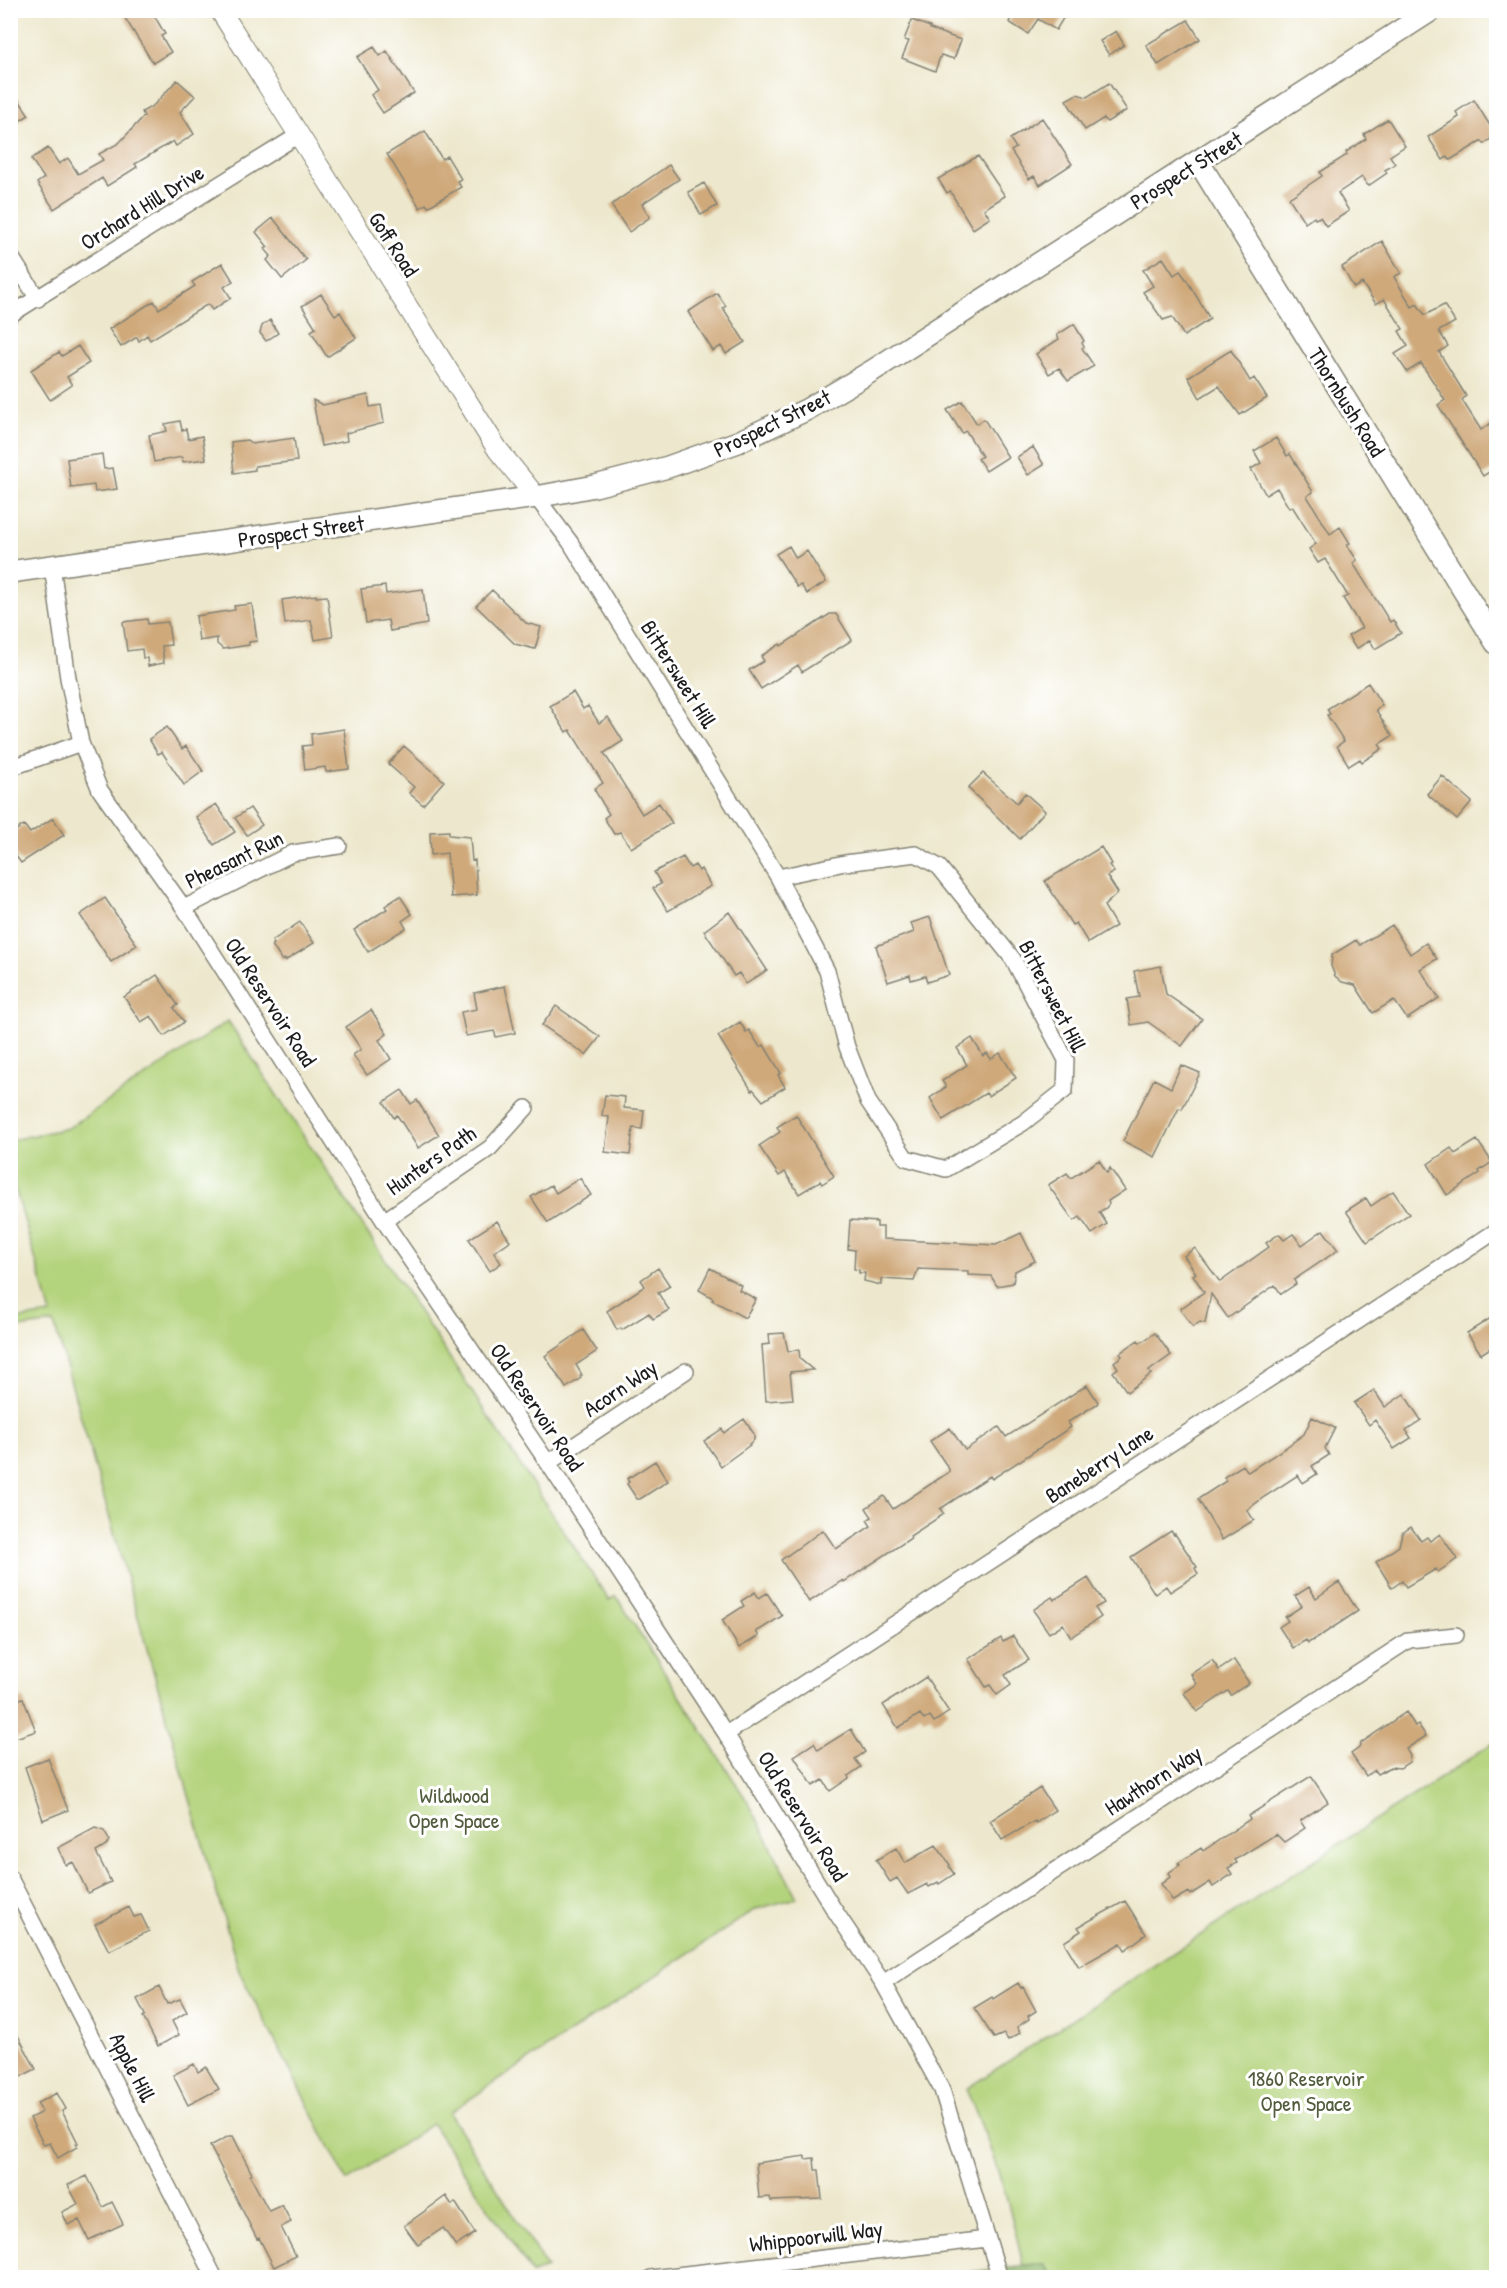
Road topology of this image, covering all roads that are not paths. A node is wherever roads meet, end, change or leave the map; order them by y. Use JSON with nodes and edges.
{"nodes":[{"id":1,"x":220,"y":10,"type":"edge"},
{"id":2,"x":1432,"y":10,"type":"edge"},
{"id":3,"x":297,"y":136,"type":"junction"},
{"id":4,"x":1198,"y":161,"type":"junction"},
{"id":5,"x":10,"y":255,"type":"edge"},
{"id":6,"x":38,"y":299,"type":"junction"},
{"id":7,"x":10,"y":315,"type":"edge"},
{"id":8,"x":536,"y":497,"type":"junction"},
{"id":9,"x":52,"y":566,"type":"junction"},
{"id":10,"x":10,"y":572,"type":"edge"},
{"id":11,"x":1497,"y":643,"type":"edge"},
{"id":12,"x":81,"y":742,"type":"junction"},
{"id":13,"x":10,"y":768,"type":"edge"},
{"id":14,"x":339,"y":846,"type":"dead end"},
{"id":15,"x":778,"y":878,"type":"junction"},
{"id":16,"x":184,"y":908,"type":"junction"},
{"id":17,"x":526,"y":1108,"type":"dead end"},
{"id":18,"x":384,"y":1221,"type":"junction"},
{"id":19,"x":1497,"y":1231,"type":"edge"},
{"id":20,"x":686,"y":1371,"type":"dead end"},
{"id":21,"x":548,"y":1463,"type":"junction"},
{"id":22,"x":1456,"y":1635,"type":"dead end"},
{"id":23,"x":726,"y":1734,"type":"junction"},
{"id":24,"x":10,"y":1878,"type":"edge"},
{"id":25,"x":883,"y":1983,"type":"junction"},
{"id":26,"x":987,"y":2239,"type":"junction"},
{"id":27,"x":999,"y":2275,"type":"dead end"},
{"id":28,"x":214,"y":2277,"type":"edge"},
{"id":29,"x":651,"y":2277,"type":"edge"}],
"edges":[{"from":1,"to":3,"type":"street","name":"Goff Road"},
{"from":2,"to":4,"type":"main road","name":"Prospect Street"},
{"from":3,"to":6,"type":"street","name":"Orchard Hill Drive"},
{"from":3,"to":8,"type":"street","name":"Goff Road"},
{"from":4,"to":8,"type":"main road","name":"Prospect Street"},
{"from":4,"to":11,"type":"main road","name":"Thornbush Road"},
{"from":5,"to":6,"type":"street"},
{"from":6,"to":7,"type":"street","name":"Orchard Hill Drive"},
{"from":8,"to":9,"type":"main road","name":"Prospect Street"},
{"from":8,"to":15,"type":"street","name":"Bittersweet Hill"},
{"from":9,"to":10,"type":"main road","name":"Prospect Street"},
{"from":9,"to":12,"type":"street","name":"Old Reservoir Road"},
{"from":12,"to":13,"type":"street"},
{"from":12,"to":16,"type":"street","name":"Old Reservoir Road"},
{"from":14,"to":16,"type":"street","name":"Pheasant Run"},
{"from":15,"to":15,"type":"street","name":"Bittersweet Hill"},
{"from":16,"to":18,"type":"street","name":"Old Reservoir Road"},
{"from":17,"to":18,"type":"street","name":"Hunters Path"},
{"from":18,"to":21,"type":"street","name":"Old Reservoir Road"},
{"from":19,"to":23,"type":"street","name":"Baneberry Lane"},
{"from":20,"to":21,"type":"street","name":"Acorn Way"},
{"from":21,"to":23,"type":"street","name":"Old Reservoir Road"},
{"from":22,"to":25,"type":"street","name":"Hawthorn Way"},
{"from":23,"to":25,"type":"street","name":"Old Reservoir Road"},
{"from":24,"to":28,"type":"street","name":"Apple Hill"},
{"from":25,"to":26,"type":"street","name":"Old Reservoir Road"},
{"from":26,"to":27,"type":"street","name":"Old Reservoir Road"},
{"from":26,"to":29,"type":"street","name":"Whippoorwill Way"}]}
